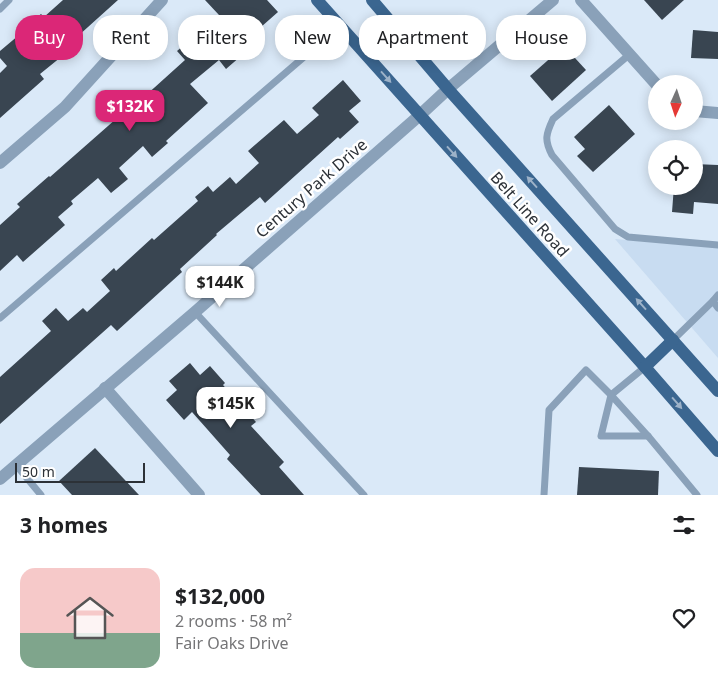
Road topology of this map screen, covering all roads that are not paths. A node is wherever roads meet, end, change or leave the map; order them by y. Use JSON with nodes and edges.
{"nodes":[{"id":1,"x":9,"y":0,"type":"edge"},
{"id":2,"x":162,"y":0,"type":"edge"},
{"id":3,"x":317,"y":0,"type":"edge"},
{"id":4,"x":372,"y":0,"type":"edge"},
{"id":5,"x":553,"y":0,"type":"edge"},
{"id":6,"x":581,"y":0,"type":"edge"},
{"id":7,"x":0,"y":9,"type":"edge"},
{"id":8,"x":330,"y":15,"type":"edge"},
{"id":9,"x":349,"y":36,"type":"edge"},
{"id":10,"x":630,"y":54,"type":"junction"},
{"id":11,"x":300,"y":60,"type":"edge"},
{"id":12,"x":648,"y":75,"type":"edge"},
{"id":13,"x":448,"y":89,"type":"junction"},
{"id":14,"x":703,"y":112,"type":"edge"},
{"id":15,"x":718,"y":113,"type":"edge"},
{"id":16,"x":420,"y":115,"type":"junction"},
{"id":17,"x":0,"y":163,"type":"edge"},
{"id":18,"x":718,"y":245,"type":"edge"},
{"id":19,"x":716,"y":302,"type":"edge"},
{"id":20,"x":195,"y":312,"type":"junction"},
{"id":21,"x":0,"y":318,"type":"edge"},
{"id":22,"x":673,"y":340,"type":"junction"},
{"id":23,"x":645,"y":366,"type":"junction"},
{"id":24,"x":105,"y":388,"type":"junction"},
{"id":25,"x":718,"y":391,"type":"edge"},
{"id":26,"x":610,"y":395,"type":"junction"},
{"id":27,"x":648,"y":436,"type":"junction"},
{"id":28,"x":718,"y":451,"type":"edge"},
{"id":29,"x":16,"y":465,"type":"junction"},
{"id":30,"x":0,"y":479,"type":"edge"},
{"id":31,"x":41,"y":495,"type":"edge"},
{"id":32,"x":199,"y":495,"type":"edge"},
{"id":33,"x":364,"y":495,"type":"edge"},
{"id":34,"x":544,"y":495,"type":"edge"},
{"id":35,"x":697,"y":495,"type":"edge"}],
"edges":[{"from":1,"to":7,"type":"lane"},
{"from":2,"to":17,"type":"street"},
{"from":3,"to":8,"type":"main road","name":"Belt Line Road"},
{"from":4,"to":13,"type":"main road","name":"Belt Line Road"},
{"from":5,"to":13,"type":"street","name":"Century Park Drive"},
{"from":6,"to":10,"type":"street"},
{"from":9,"to":16,"type":"main road","name":"Belt Line Road","one_way":true},
{"from":10,"to":12,"type":"street"},
{"from":10,"to":18,"type":"lane"},
{"from":11,"to":21,"type":"lane"},
{"from":13,"to":16,"type":"street","name":"Century Park Drive"},
{"from":22,"to":13,"type":"main road","name":"Belt Line Road","one_way":true},
{"from":14,"to":15,"type":"street"},
{"from":16,"to":20,"type":"street","name":"Century Park Drive"},
{"from":16,"to":23,"type":"main road","name":"Belt Line Road","one_way":true},
{"from":19,"to":22,"type":"lane"},
{"from":20,"to":24,"type":"street","name":"Century Park Drive"},
{"from":20,"to":33,"type":"lane"},
{"from":22,"to":23,"type":"main road"},
{"from":22,"to":25,"type":"main road","name":"Belt Line Road"},
{"from":23,"to":26,"type":"lane"},
{"from":23,"to":28,"type":"main road","name":"Belt Line Road","one_way":true},
{"from":24,"to":29,"type":"street","name":"Century Park Drive"},
{"from":24,"to":32,"type":"street"},
{"from":26,"to":27,"type":"lane"},
{"from":26,"to":27,"type":"lane"},
{"from":26,"to":34,"type":"lane"},
{"from":27,"to":35,"type":"lane"},
{"from":29,"to":30,"type":"street","name":"Century Park Drive"},
{"from":29,"to":31,"type":"lane"}]}
